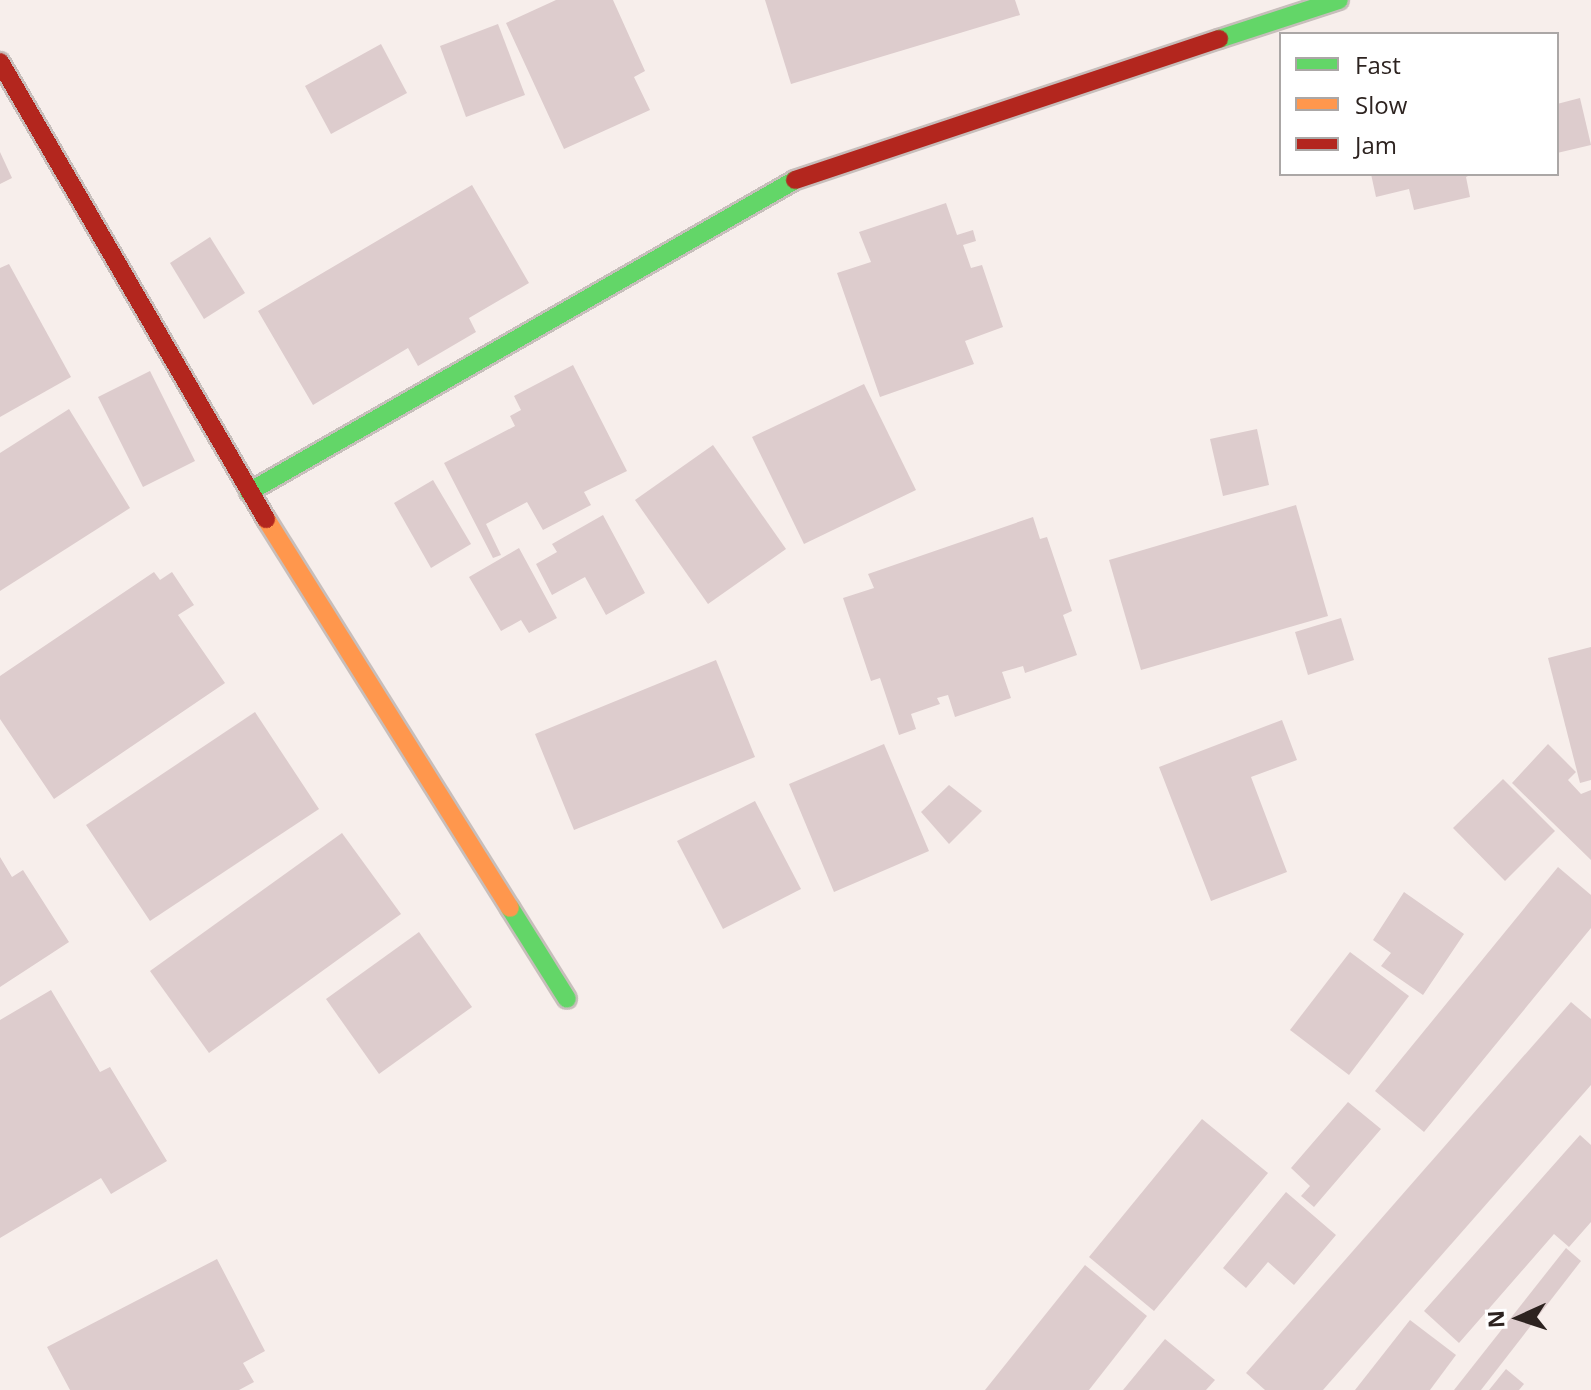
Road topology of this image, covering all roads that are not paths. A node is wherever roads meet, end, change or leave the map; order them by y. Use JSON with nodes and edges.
{"nodes":[{"id":1,"x":1339,"y":0,"type":"edge"},
{"id":2,"x":0,"y":62,"type":"edge"},
{"id":3,"x":249,"y":492,"type":"junction"},
{"id":4,"x":567,"y":999,"type":"dead end"}],
"edges":[{"from":1,"to":3,"type":"street"},
{"from":2,"to":3,"type":"street"},
{"from":3,"to":4,"type":"street"}]}
